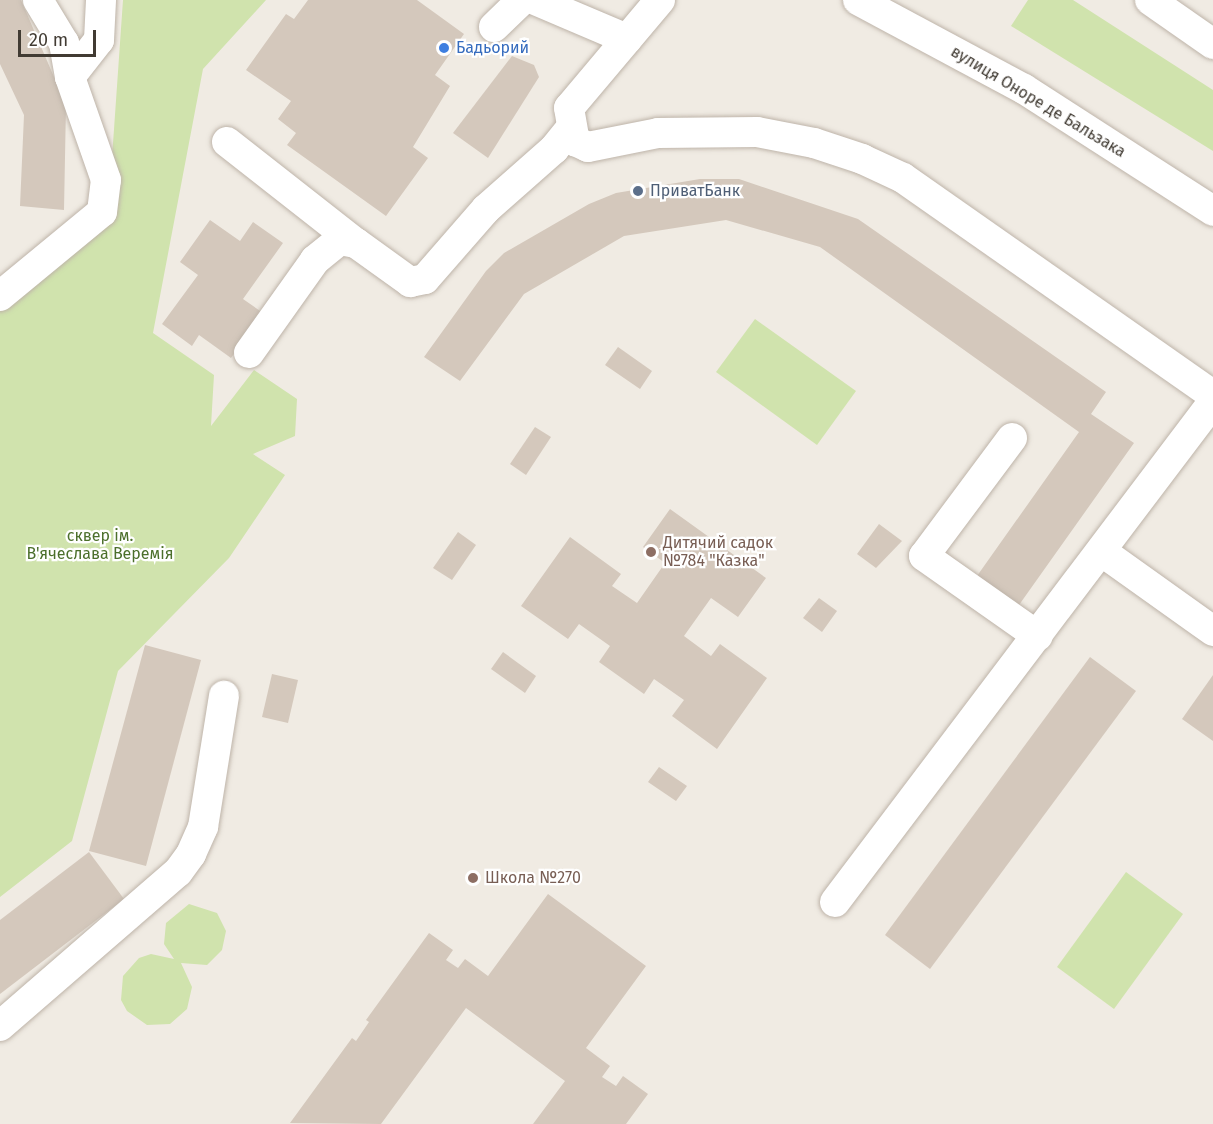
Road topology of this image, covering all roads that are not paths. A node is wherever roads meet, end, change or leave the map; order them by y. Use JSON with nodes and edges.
{"nodes":[{"id":1,"x":38,"y":0,"type":"edge"},
{"id":2,"x":101,"y":0,"type":"edge"},
{"id":3,"x":522,"y":0,"type":"edge"},
{"id":4,"x":535,"y":0,"type":"edge"},
{"id":5,"x":660,"y":0,"type":"edge"},
{"id":6,"x":858,"y":0,"type":"edge"},
{"id":7,"x":1150,"y":0,"type":"edge"},
{"id":8,"x":494,"y":27,"type":"dead end"},
{"id":9,"x":627,"y":39,"type":"junction"},
{"id":10,"x":1213,"y":44,"type":"edge"},
{"id":11,"x":70,"y":77,"type":"junction"},
{"id":12,"x":571,"y":128,"type":"junction"},
{"id":13,"x":227,"y":142,"type":"dead end"},
{"id":14,"x":1213,"y":211,"type":"edge"},
{"id":15,"x":356,"y":243,"type":"junction"},
{"id":16,"x":0,"y":296,"type":"edge"},
{"id":17,"x":249,"y":353,"type":"dead end"},
{"id":18,"x":1213,"y":395,"type":"edge"},
{"id":19,"x":1213,"y":402,"type":"edge"},
{"id":20,"x":1012,"y":438,"type":"dead end"},
{"id":21,"x":1101,"y":551,"type":"junction"},
{"id":22,"x":1213,"y":631,"type":"edge"},
{"id":23,"x":1038,"y":636,"type":"junction"},
{"id":24,"x":224,"y":696,"type":"dead end"},
{"id":25,"x":835,"y":902,"type":"dead end"},
{"id":26,"x":0,"y":1026,"type":"edge"}],
"edges":[{"from":1,"to":11,"type":"street"},
{"from":2,"to":11,"type":"street"},
{"from":3,"to":8,"type":"street"},
{"from":4,"to":9,"type":"street"},
{"from":5,"to":9,"type":"street"},
{"from":6,"to":14,"type":"street","name":"вулиця Оноре де Бальзака"},
{"from":7,"to":10,"type":"street"},
{"from":9,"to":12,"type":"street"},
{"from":11,"to":16,"type":"street"},
{"from":12,"to":15,"type":"street"},
{"from":12,"to":18,"type":"street"},
{"from":13,"to":15,"type":"street"},
{"from":15,"to":17,"type":"street"},
{"from":19,"to":21,"type":"street"},
{"from":20,"to":23,"type":"street"},
{"from":21,"to":22,"type":"street"},
{"from":21,"to":23,"type":"street"},
{"from":23,"to":25,"type":"street"},
{"from":24,"to":26,"type":"street"}]}
